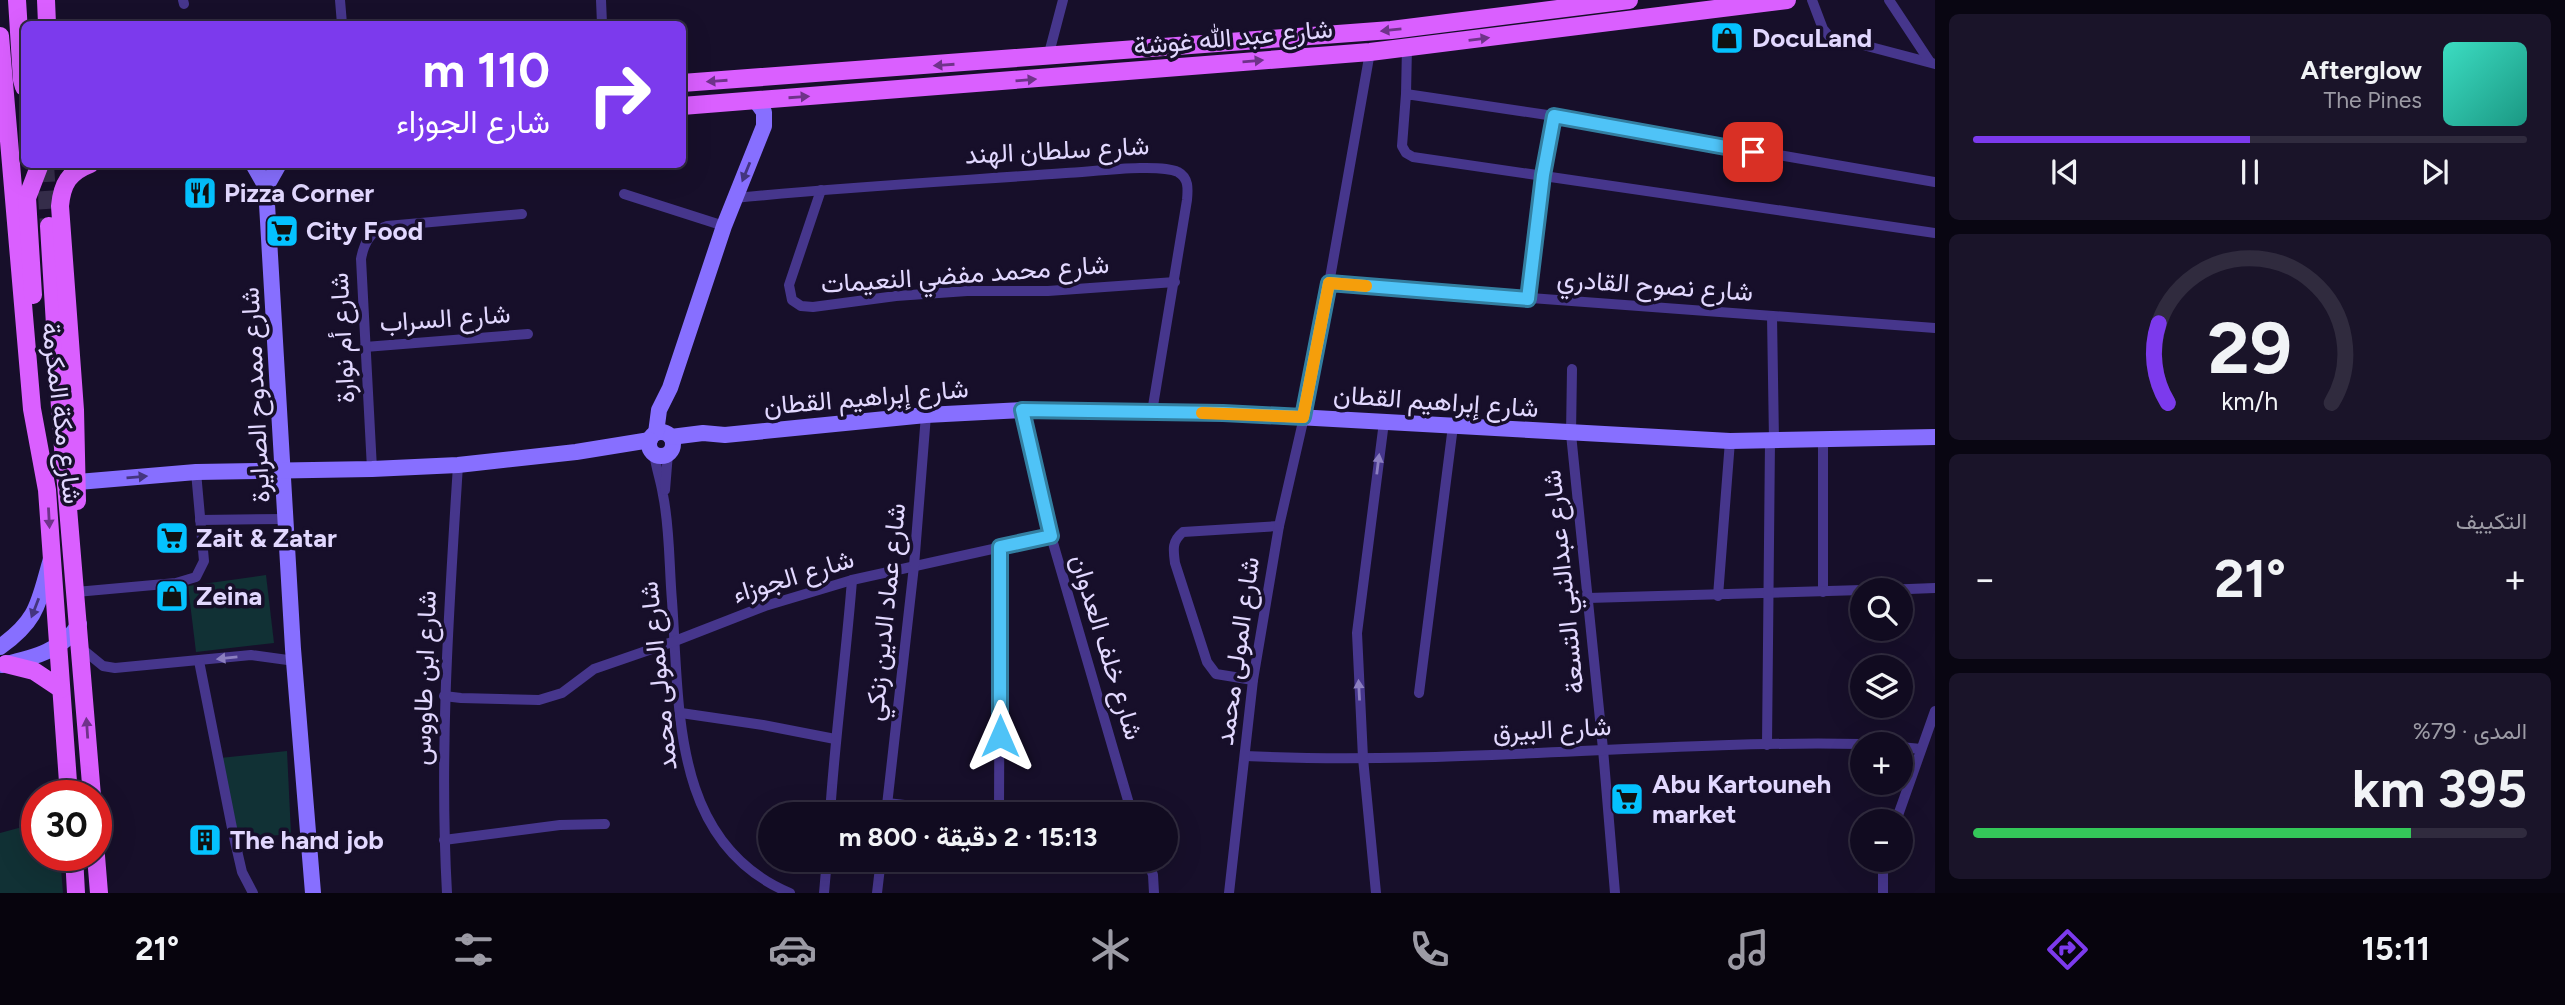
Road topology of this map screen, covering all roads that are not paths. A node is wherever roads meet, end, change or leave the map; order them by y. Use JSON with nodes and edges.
{"nodes":[{"id":1,"x":17,"y":0,"type":"edge"},
{"id":2,"x":35,"y":0,"type":"edge"},
{"id":3,"x":46,"y":0,"type":"edge"},
{"id":4,"x":340,"y":0,"type":"edge"},
{"id":5,"x":601,"y":0,"type":"edge"},
{"id":6,"x":1063,"y":0,"type":"edge"},
{"id":7,"x":1629,"y":0,"type":"edge"},
{"id":8,"x":1787,"y":0,"type":"edge"},
{"id":9,"x":1812,"y":0,"type":"edge"},
{"id":10,"x":1889,"y":0,"type":"edge"},
{"id":11,"x":1612,"y":1,"type":"edge"},
{"id":12,"x":36,"y":21,"type":"edge"},
{"id":13,"x":47,"y":21,"type":"edge"},
{"id":14,"x":342,"y":21,"type":"edge"},
{"id":15,"x":602,"y":21,"type":"edge"},
{"id":16,"x":0,"y":36,"type":"edge"},
{"id":17,"x":1406,"y":47,"type":"junction"},
{"id":18,"x":1370,"y":52,"type":"junction"},
{"id":19,"x":1048,"y":57,"type":"junction"},
{"id":20,"x":1932,"y":63,"type":"edge"},
{"id":21,"x":21,"y":64,"type":"edge"},
{"id":22,"x":686,"y":83,"type":"edge"},
{"id":23,"x":3,"y":84,"type":"junction"},
{"id":24,"x":1406,"y":94,"type":"junction"},
{"id":25,"x":21,"y":98,"type":"edge"},
{"id":26,"x":756,"y":101,"type":"junction"},
{"id":27,"x":686,"y":106,"type":"edge"},
{"id":28,"x":1554,"y":116,"type":"junction"},
{"id":29,"x":38,"y":168,"type":"edge"},
{"id":30,"x":80,"y":168,"type":"edge"},
{"id":31,"x":255,"y":168,"type":"edge"},
{"id":32,"x":277,"y":168,"type":"edge"},
{"id":33,"x":1543,"y":175,"type":"junction"},
{"id":34,"x":1935,"y":182,"type":"edge"},
{"id":35,"x":266,"y":187,"type":"junction"},
{"id":36,"x":821,"y":190,"type":"junction"},
{"id":37,"x":624,"y":194,"type":"dead end"},
{"id":38,"x":735,"y":198,"type":"junction"},
{"id":39,"x":60,"y":206,"type":"junction"},
{"id":40,"x":522,"y":214,"type":"dead end"},
{"id":41,"x":27,"y":216,"type":"junction"},
{"id":42,"x":49,"y":226,"type":"tunnel mouth"},
{"id":43,"x":724,"y":226,"type":"junction"},
{"id":44,"x":1935,"y":233,"type":"edge"},
{"id":45,"x":1175,"y":282,"type":"junction"},
{"id":46,"x":1329,"y":283,"type":"junction"},
{"id":47,"x":1528,"y":299,"type":"junction"},
{"id":48,"x":1772,"y":316,"type":"junction"},
{"id":49,"x":1935,"y":328,"type":"edge"},
{"id":50,"x":528,"y":334,"type":"dead end"},
{"id":51,"x":365,"y":347,"type":"junction"},
{"id":52,"x":1572,"y":369,"type":"dead end"},
{"id":53,"x":1022,"y":410,"type":"junction"},
{"id":54,"x":1152,"y":412,"type":"junction"},
{"id":55,"x":926,"y":415,"type":"junction"},
{"id":56,"x":1303,"y":417,"type":"junction"},
{"id":57,"x":1384,"y":422,"type":"junction"},
{"id":58,"x":1453,"y":426,"type":"junction"},
{"id":59,"x":1571,"y":434,"type":"junction"},
{"id":60,"x":1935,"y":438,"type":"edge"},
{"id":61,"x":1823,"y":439,"type":"junction"},
{"id":62,"x":1730,"y":441,"type":"junction"},
{"id":63,"x":1772,"y":441,"type":"junction"},
{"id":64,"x":661,"y":444,"type":"junction"},
{"id":65,"x":458,"y":465,"type":"junction"},
{"id":66,"x":372,"y":470,"type":"junction"},
{"id":67,"x":284,"y":471,"type":"junction"},
{"id":68,"x":196,"y":472,"type":"junction"},
{"id":69,"x":78,"y":482,"type":"junction"},
{"id":70,"x":47,"y":488,"type":"junction"},
{"id":71,"x":286,"y":519,"type":"junction"},
{"id":72,"x":201,"y":520,"type":"junction"},
{"id":73,"x":1279,"y":526,"type":"junction"},
{"id":74,"x":1051,"y":536,"type":"junction"},
{"id":75,"x":1000,"y":547,"type":"junction"},
{"id":76,"x":73,"y":556,"type":"junction"},
{"id":77,"x":51,"y":557,"type":"junction"},
{"id":78,"x":914,"y":566,"type":"junction"},
{"id":79,"x":852,"y":580,"type":"junction"},
{"id":80,"x":1935,"y":588,"type":"edge"},
{"id":81,"x":1913,"y":589,"type":"edge"},
{"id":82,"x":1850,"y":591,"type":"edge"},
{"id":83,"x":76,"y":592,"type":"junction"},
{"id":84,"x":1823,"y":592,"type":"junction"},
{"id":85,"x":1769,"y":594,"type":"junction"},
{"id":86,"x":1718,"y":596,"type":"junction"},
{"id":87,"x":1588,"y":598,"type":"junction"},
{"id":88,"x":79,"y":624,"type":"junction"},
{"id":89,"x":675,"y":641,"type":"junction"},
{"id":90,"x":58,"y":646,"type":"junction"},
{"id":91,"x":0,"y":647,"type":"edge"},
{"id":92,"x":81,"y":648,"type":"junction"},
{"id":93,"x":199,"y":661,"type":"junction"},
{"id":94,"x":295,"y":661,"type":"junction"},
{"id":95,"x":3,"y":665,"type":"edge"},
{"id":96,"x":1253,"y":680,"type":"junction"},
{"id":97,"x":61,"y":690,"type":"junction"},
{"id":98,"x":1419,"y":692,"type":"dead end"},
{"id":99,"x":444,"y":696,"type":"junction"},
{"id":100,"x":681,"y":713,"type":"junction"},
{"id":101,"x":1934,"y":718,"type":"edge"},
{"id":102,"x":835,"y":739,"type":"junction"},
{"id":103,"x":1850,"y":744,"type":"edge"},
{"id":104,"x":1767,"y":745,"type":"junction"},
{"id":105,"x":1603,"y":749,"type":"junction"},
{"id":106,"x":1913,"y":749,"type":"edge"},
{"id":107,"x":1921,"y":750,"type":"junction"},
{"id":108,"x":1245,"y":756,"type":"junction"},
{"id":109,"x":1363,"y":758,"type":"junction"},
{"id":110,"x":68,"y":780,"type":"edge"},
{"id":111,"x":91,"y":780,"type":"edge"},
{"id":112,"x":831,"y":802,"type":"edge"},
{"id":113,"x":888,"y":802,"type":"edge"},
{"id":114,"x":999,"y":802,"type":"edge"},
{"id":115,"x":1129,"y":802,"type":"edge"},
{"id":116,"x":1900,"y":809,"type":"edge"},
{"id":117,"x":605,"y":824,"type":"dead end"},
{"id":118,"x":444,"y":840,"type":"junction"},
{"id":119,"x":75,"y":871,"type":"edge"},
{"id":120,"x":97,"y":871,"type":"edge"},
{"id":121,"x":826,"y":872,"type":"edge"},
{"id":122,"x":879,"y":872,"type":"edge"},
{"id":123,"x":1152,"y":872,"type":"edge"},
{"id":124,"x":1883,"y":872,"type":"edge"},
{"id":125,"x":76,"y":893,"type":"edge"},
{"id":126,"x":99,"y":893,"type":"edge"},
{"id":127,"x":253,"y":893,"type":"edge"},
{"id":128,"x":313,"y":893,"type":"edge"},
{"id":129,"x":447,"y":893,"type":"edge"},
{"id":130,"x":790,"y":893,"type":"edge"},
{"id":131,"x":824,"y":893,"type":"edge"},
{"id":132,"x":877,"y":893,"type":"edge"},
{"id":133,"x":1154,"y":893,"type":"edge"},
{"id":134,"x":1229,"y":893,"type":"edge"},
{"id":135,"x":1376,"y":893,"type":"edge"},
{"id":136,"x":1615,"y":893,"type":"edge"},
{"id":137,"x":1883,"y":893,"type":"edge"}],
"edges":[{"from":1,"to":21,"type":"main road"},
{"from":2,"to":12,"type":"main road"},
{"from":3,"to":13,"type":"main road"},
{"from":4,"to":14,"type":"street"},
{"from":5,"to":15,"type":"street"},
{"from":6,"to":19,"type":"street"},
{"from":7,"to":11,"type":"main road","name":"شارع عبد الله غوشة"},
{"from":17,"to":8,"type":"main road","name":"شارع عبد الله غوشة","one_way":true},
{"from":9,"to":20,"type":"street"},
{"from":10,"to":20,"type":"street"},
{"from":11,"to":19,"type":"main road","name":"شارع عبد الله غوشة","one_way":true},
{"from":16,"to":23,"type":"main road","name":"شارع مكة المكرمة"},
{"from":17,"to":18,"type":"main road","name":"شارع عبد الله غوشة"},
{"from":17,"to":24,"type":"street"},
{"from":26,"to":18,"type":"main road","name":"شارع عبد الله غوشة","one_way":true},
{"from":18,"to":46,"type":"street","name":"شارع المولى محمد"},
{"from":19,"to":22,"type":"main road","name":"شارع عبد الله غوشة","one_way":true},
{"from":23,"to":25,"type":"main road"},
{"from":23,"to":70,"type":"main road","name":"شارع مكة المكرمة"},
{"from":24,"to":28,"type":"street"},
{"from":24,"to":33,"type":"street"},
{"from":26,"to":27,"type":"main road","name":"شارع عبد الله غوشة"},
{"from":26,"to":38,"type":"street","one_way":true},
{"from":28,"to":33,"type":"street"},
{"from":28,"to":34,"type":"street"},
{"from":29,"to":41,"type":"main road"},
{"from":30,"to":39,"type":"main road"},
{"from":31,"to":35,"type":"street","name":"شارع ممدوح الصرايرة"},
{"from":32,"to":35,"type":"street"},
{"from":33,"to":44,"type":"street"},
{"from":33,"to":47,"type":"street"},
{"from":35,"to":67,"type":"street","name":"شارع ممدوح الصرايرة"},
{"from":36,"to":38,"type":"street","name":"شارع سلطان الهند"},
{"from":36,"to":45,"type":"street","name":"شارع سلطان الهند"},
{"from":36,"to":45,"type":"street","name":"شارع محمد مفضي النعيمات"},
{"from":37,"to":43,"type":"street"},
{"from":38,"to":43,"type":"street"},
{"from":39,"to":41,"type":"main road"},
{"from":39,"to":69,"type":"main road"},
{"from":40,"to":51,"type":"street","name":"شارع أم نوارة"},
{"from":41,"to":70,"type":"main road"},
{"from":42,"to":76,"type":"main road","name":"شارع مكة المكرمة"},
{"from":43,"to":64,"type":"street"},
{"from":45,"to":54,"type":"street","name":"شارع سلطان الهند"},
{"from":46,"to":47,"type":"street","name":"شارع نصوح القادري"},
{"from":46,"to":56,"type":"street","name":"شارع المولى محمد"},
{"from":47,"to":48,"type":"street","name":"شارع نصوح القادري"},
{"from":48,"to":49,"type":"street","name":"شارع نصوح القادري"},
{"from":48,"to":63,"type":"street"},
{"from":50,"to":51,"type":"street","name":"شارع السراب"},
{"from":51,"to":66,"type":"street","name":"شارع أم نوارة"},
{"from":52,"to":59,"type":"street","name":"شارع عبدالنبي التسعة"},
{"from":53,"to":54,"type":"street","name":"شارع إبراهيم القطان"},
{"from":53,"to":55,"type":"street","name":"شارع إبراهيم القطان"},
{"from":53,"to":74,"type":"street","name":"شارع خلف العدوان"},
{"from":54,"to":56,"type":"street","name":"شارع إبراهيم القطان"},
{"from":55,"to":64,"type":"street","name":"شارع إبراهيم القطان"},
{"from":55,"to":78,"type":"street","name":"شارع عماد الدين زنكي"},
{"from":56,"to":57,"type":"street","name":"شارع إبراهيم القطان"},
{"from":56,"to":73,"type":"street","name":"شارع المولى محمد"},
{"from":57,"to":58,"type":"street","name":"شارع إبراهيم القطان"},
{"from":109,"to":57,"type":"street","one_way":true},
{"from":58,"to":59,"type":"street","name":"شارع إبراهيم القطان"},
{"from":58,"to":98,"type":"street"},
{"from":59,"to":62,"type":"street","name":"شارع إبراهيم القطان"},
{"from":59,"to":87,"type":"street","name":"شارع عبدالنبي التسعة"},
{"from":60,"to":61,"type":"street","name":"شارع إبراهيم القطان"},
{"from":61,"to":63,"type":"street","name":"شارع إبراهيم القطان"},
{"from":61,"to":84,"type":"street"},
{"from":62,"to":63,"type":"street","name":"شارع إبراهيم القطان"},
{"from":62,"to":86,"type":"street"},
{"from":63,"to":85,"type":"street"},
{"from":64,"to":65,"type":"street","name":"شارع إبراهيم القطان"},
{"from":64,"to":89,"type":"street","name":"شارع المولى محمد"},
{"from":65,"to":66,"type":"street","name":"شارع إبراهيم القطان"},
{"from":65,"to":99,"type":"street","name":"شارع ابن طاووس"},
{"from":66,"to":67,"type":"street","name":"شارع إبراهيم القطان"},
{"from":67,"to":68,"type":"street","name":"شارع إبراهيم القطان"},
{"from":67,"to":71,"type":"street","name":"شارع ممدوح الصرايرة"},
{"from":69,"to":68,"type":"street","name":"شارع إبراهيم القطان","one_way":true},
{"from":68,"to":72,"type":"street"},
{"from":69,"to":76,"type":"main road"},
{"from":70,"to":77,"type":"main road","name":"شارع مكة المكرمة","one_way":true},
{"from":71,"to":72,"type":"street"},
{"from":71,"to":94,"type":"street","name":"شارع ممدوح الصرايرة"},
{"from":72,"to":83,"type":"street"},
{"from":73,"to":96,"type":"street","name":"شارع المولى محمد"},
{"from":73,"to":96,"type":"street"},
{"from":74,"to":75,"type":"street","name":"شارع الجوزاء"},
{"from":74,"to":115,"type":"street","name":"شارع خلف العدوان"},
{"from":75,"to":78,"type":"street","name":"شارع الجوزاء"},
{"from":75,"to":114,"type":"street"},
{"from":76,"to":83,"type":"main road","name":"شارع مكة المكرمة"},
{"from":77,"to":90,"type":"main road","name":"شارع مكة المكرمة"},
{"from":77,"to":91,"type":"street","one_way":true},
{"from":78,"to":79,"type":"street","name":"شارع الجوزاء"},
{"from":78,"to":113,"type":"street","name":"شارع عماد الدين زنكي"},
{"from":79,"to":89,"type":"street","name":"شارع الجوزاء"},
{"from":79,"to":102,"type":"street"},
{"from":80,"to":81,"type":"street"},
{"from":82,"to":84,"type":"street"},
{"from":83,"to":88,"type":"main road","name":"شارع مكة المكرمة"},
{"from":84,"to":85,"type":"street"},
{"from":85,"to":86,"type":"street"},
{"from":85,"to":104,"type":"street"},
{"from":86,"to":87,"type":"street"},
{"from":87,"to":105,"type":"street","name":"شارع عبدالنبي التسعة"},
{"from":88,"to":90,"type":"street"},
{"from":88,"to":92,"type":"main road","name":"شارع مكة المكرمة"},
{"from":89,"to":99,"type":"street","name":"شارع الجوزاء"},
{"from":89,"to":100,"type":"street","name":"شارع المولى محمد"},
{"from":90,"to":95,"type":"street"},
{"from":90,"to":97,"type":"main road","name":"شارع مكة المكرمة"},
{"from":92,"to":93,"type":"street"},
{"from":111,"to":92,"type":"main road","name":"شارع مكة المكرمة","one_way":true},
{"from":94,"to":93,"type":"street","one_way":true},
{"from":93,"to":127,"type":"street"},
{"from":94,"to":128,"type":"street","name":"شارع ممدوح الصرايرة"},
{"from":95,"to":97,"type":"main road"},
{"from":96,"to":108,"type":"street","name":"شارع المولى محمد"},
{"from":97,"to":110,"type":"main road","name":"شارع مكة المكرمة"},
{"from":99,"to":118,"type":"street","name":"شارع ابن طاووس"},
{"from":100,"to":102,"type":"street"},
{"from":100,"to":130,"type":"street","name":"شارع المولى محمد"},
{"from":101,"to":107,"type":"street"},
{"from":102,"to":112,"type":"street"},
{"from":103,"to":104,"type":"street","name":"شارع البيرق"},
{"from":104,"to":105,"type":"street","name":"شارع البيرق"},
{"from":105,"to":109,"type":"street","name":"شارع البيرق"},
{"from":105,"to":136,"type":"street","name":"شارع عبدالنبي التسعة"},
{"from":106,"to":107,"type":"street"},
{"from":107,"to":116,"type":"street"},
{"from":108,"to":109,"type":"street","name":"شارع البيرق"},
{"from":108,"to":134,"type":"street","name":"شارع المولى محمد"},
{"from":109,"to":135,"type":"street"},
{"from":117,"to":118,"type":"street"},
{"from":118,"to":129,"type":"street","name":"شارع ابن طاووس"},
{"from":119,"to":125,"type":"main road"},
{"from":120,"to":126,"type":"main road"},
{"from":121,"to":131,"type":"street"},
{"from":122,"to":132,"type":"street"},
{"from":123,"to":133,"type":"street"},
{"from":124,"to":137,"type":"street"}]}
